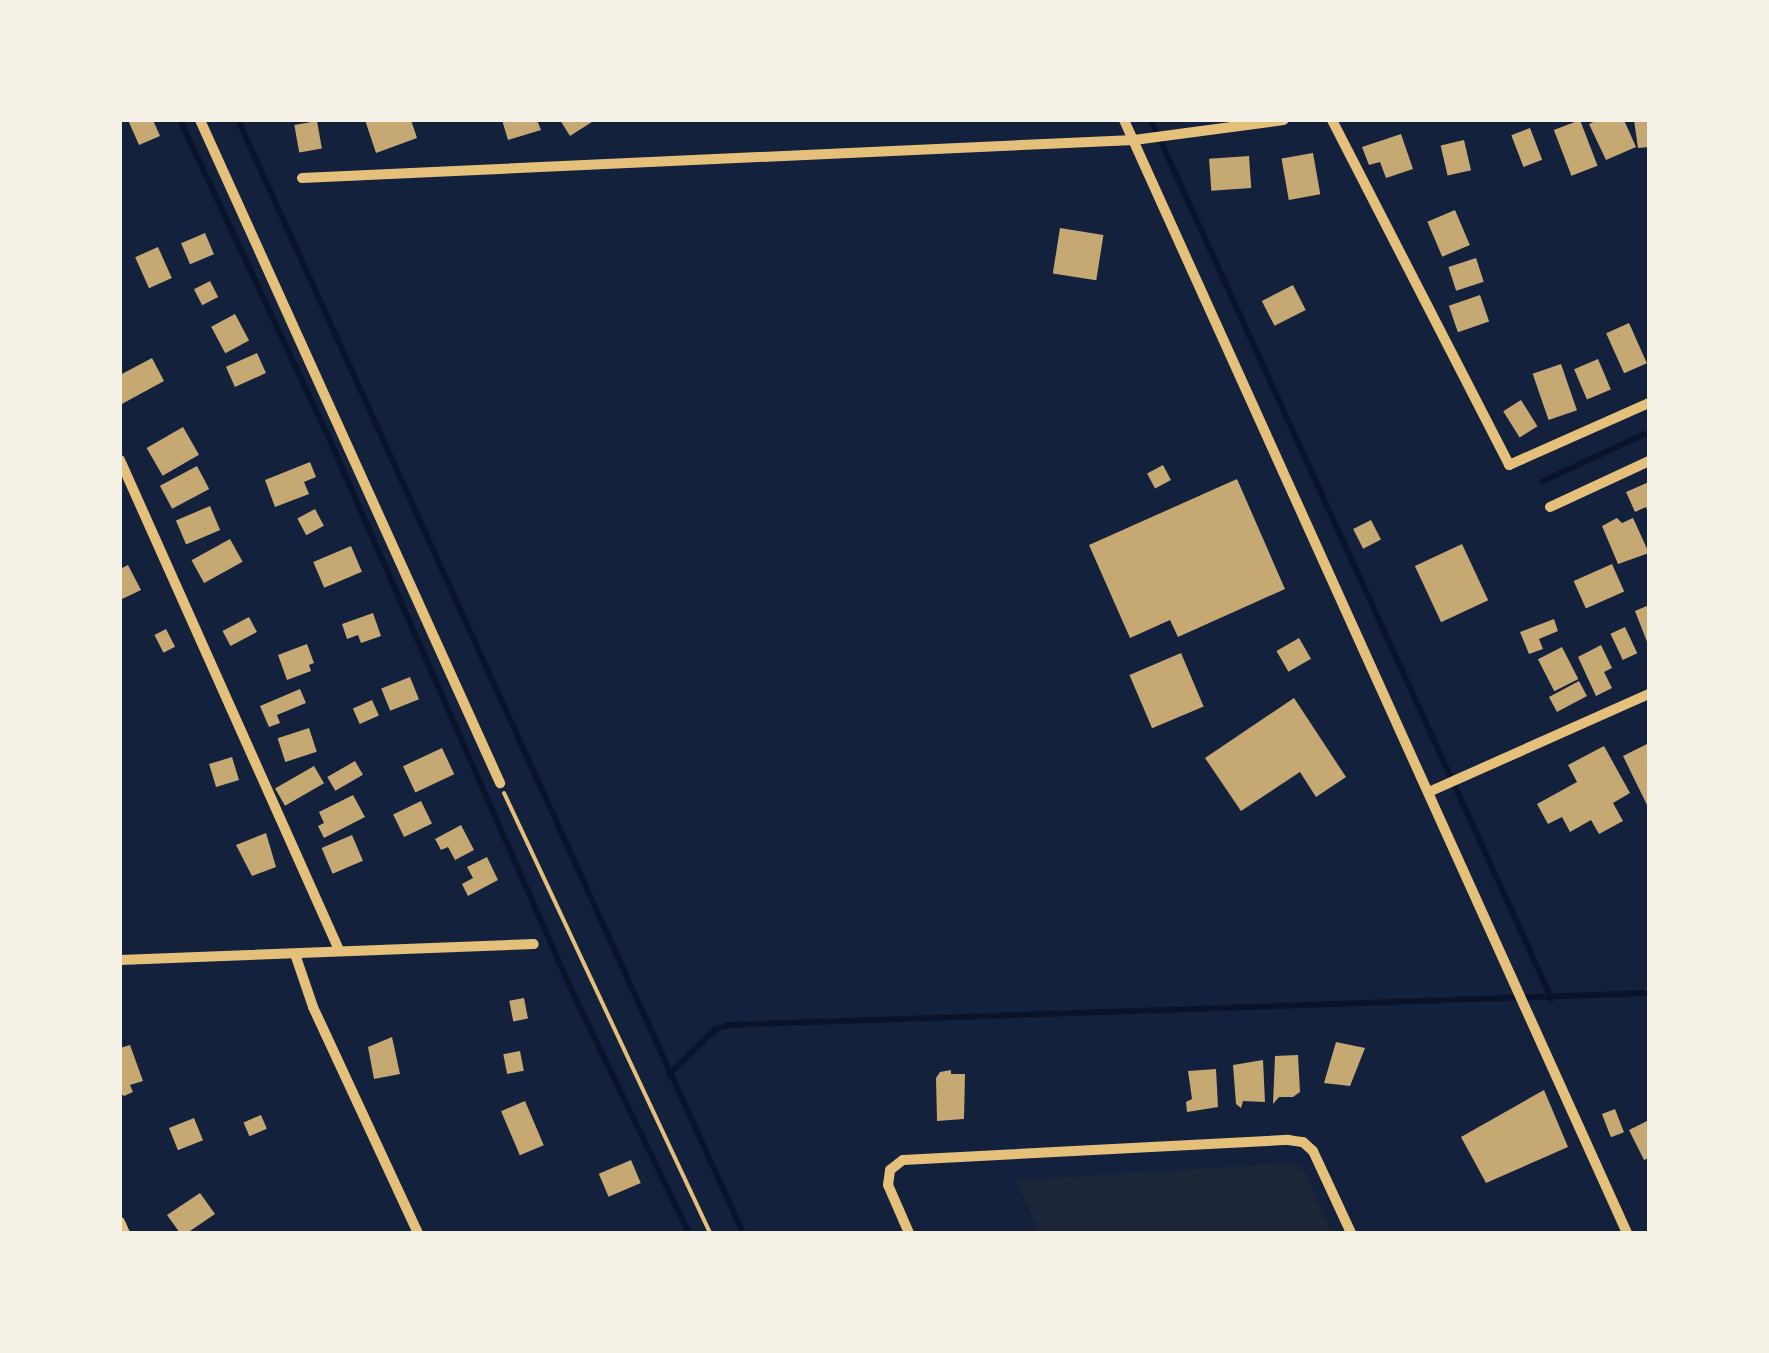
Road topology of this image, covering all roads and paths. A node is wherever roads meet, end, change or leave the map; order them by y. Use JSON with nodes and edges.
{"nodes":[{"id":1,"x":200,"y":120,"type":"edge"},
{"id":2,"x":1124,"y":120,"type":"edge"},
{"id":3,"x":1284,"y":120,"type":"edge"},
{"id":4,"x":1332,"y":120,"type":"edge"},
{"id":5,"x":1134,"y":140,"type":"junction"},
{"id":6,"x":302,"y":178,"type":"dead end"},
{"id":7,"x":1649,"y":403,"type":"edge"},
{"id":8,"x":120,"y":460,"type":"edge"},
{"id":9,"x":1649,"y":461,"type":"edge"},
{"id":10,"x":1550,"y":507,"type":"dead end"},
{"id":11,"x":1649,"y":694,"type":"edge"},
{"id":12,"x":500,"y":783,"type":"joint"},
{"id":13,"x":1431,"y":791,"type":"junction"},
{"id":14,"x":534,"y":944,"type":"dead end"},
{"id":15,"x":339,"y":950,"type":"junction"},
{"id":16,"x":296,"y":954,"type":"junction"},
{"id":17,"x":120,"y":960,"type":"edge"},
{"id":18,"x":120,"y":1222,"type":"edge"},
{"id":19,"x":125,"y":1233,"type":"edge"},
{"id":20,"x":418,"y":1233,"type":"edge"},
{"id":21,"x":710,"y":1233,"type":"edge"},
{"id":22,"x":909,"y":1233,"type":"edge"},
{"id":23,"x":1351,"y":1233,"type":"edge"},
{"id":24,"x":1627,"y":1233,"type":"edge"}],
"edges":[{"from":1,"to":12,"type":"street"},
{"from":2,"to":5,"type":"street"},
{"from":3,"to":5,"type":"street"},
{"from":4,"to":7,"type":"street"},
{"from":5,"to":6,"type":"street"},
{"from":5,"to":13,"type":"street"},
{"from":8,"to":15,"type":"street"},
{"from":9,"to":10,"type":"street"},
{"from":11,"to":13,"type":"street"},
{"from":12,"to":21,"type":"path"},
{"from":13,"to":24,"type":"street"},
{"from":14,"to":15,"type":"street"},
{"from":15,"to":16,"type":"street"},
{"from":16,"to":17,"type":"street"},
{"from":16,"to":20,"type":"street"},
{"from":18,"to":19,"type":"street"},
{"from":22,"to":23,"type":"street"}]}
